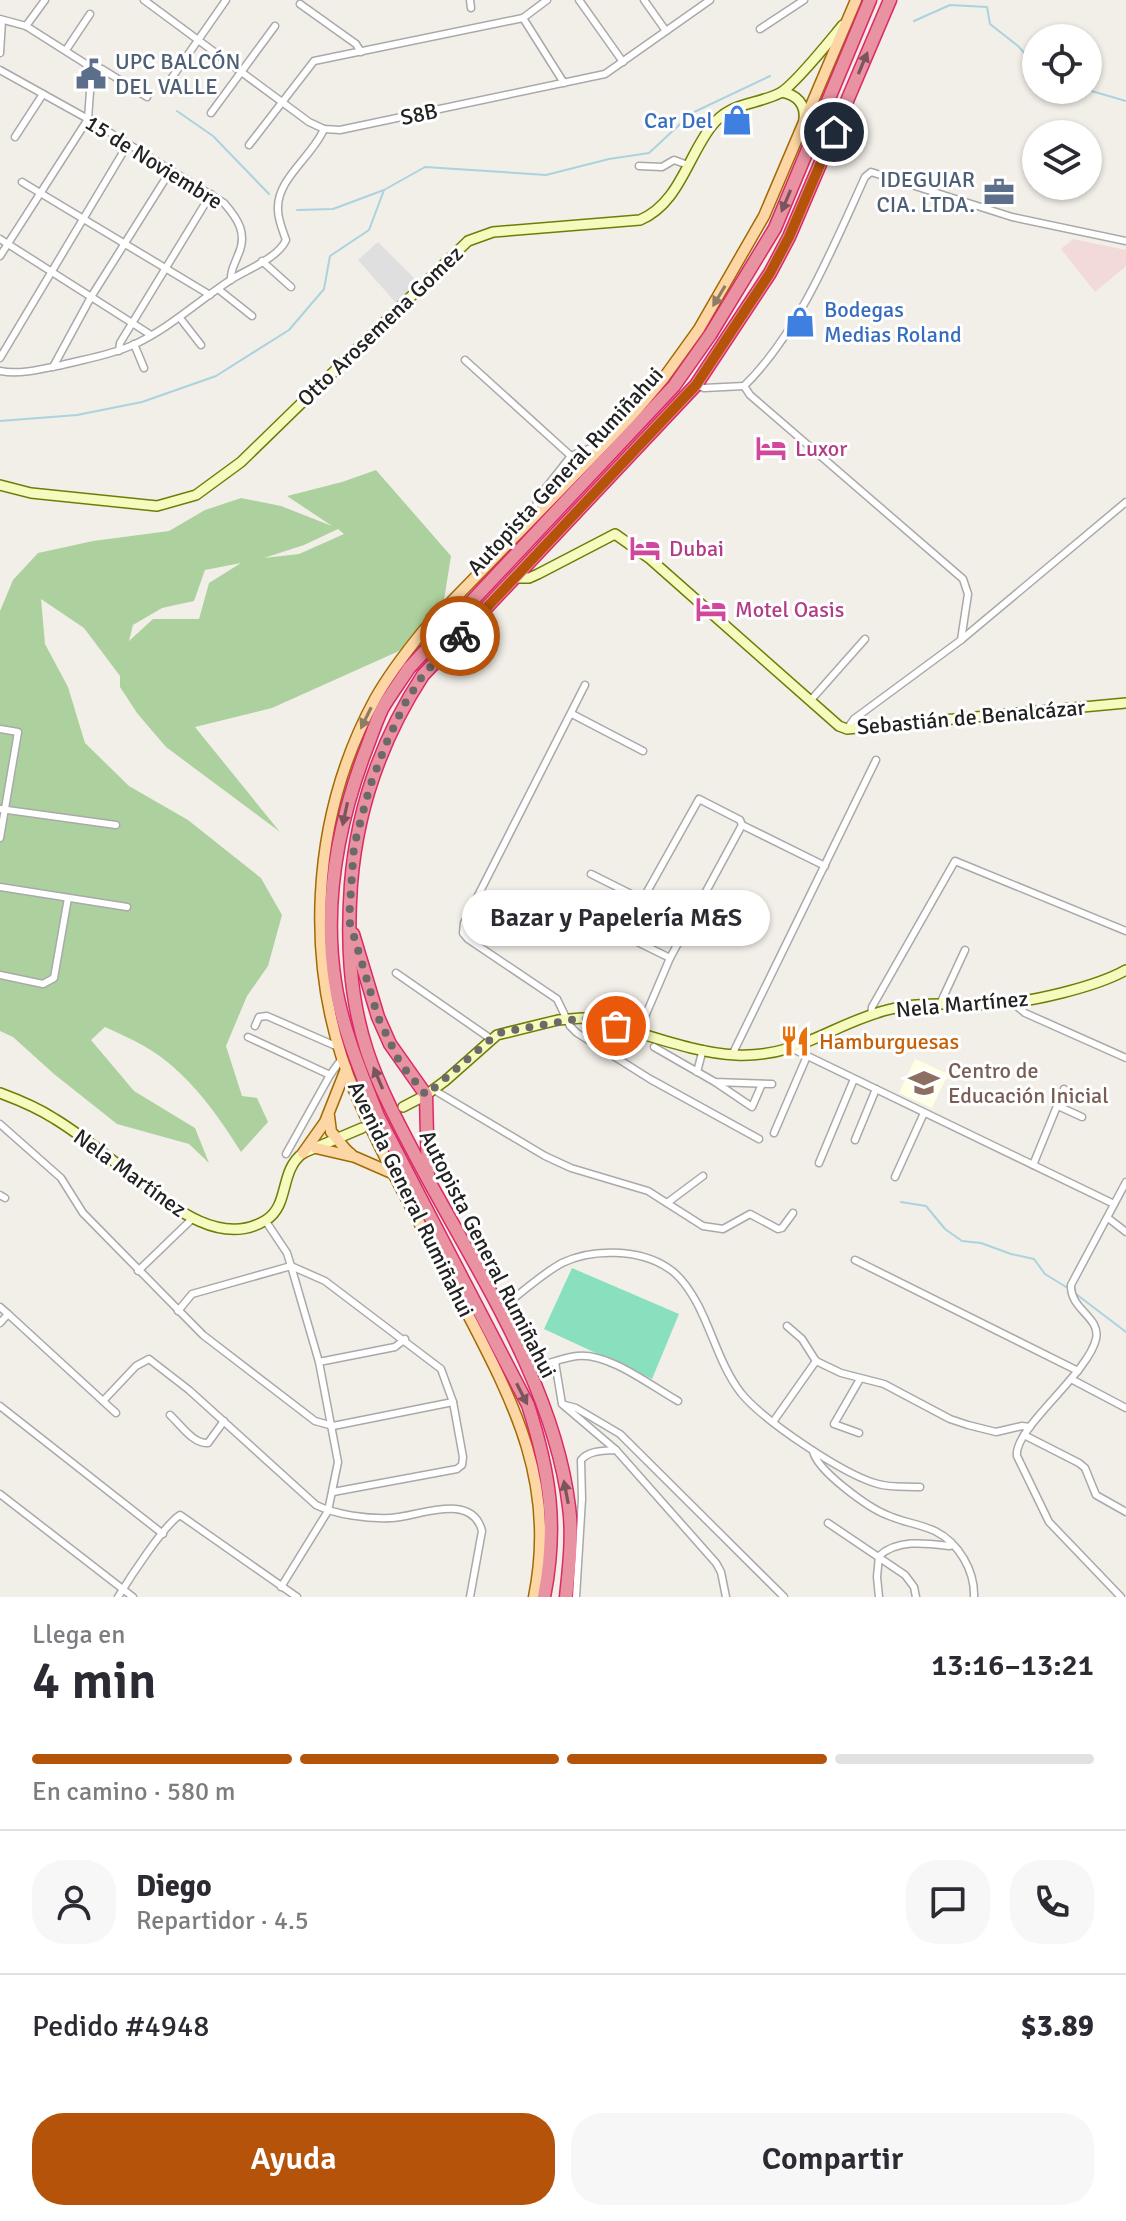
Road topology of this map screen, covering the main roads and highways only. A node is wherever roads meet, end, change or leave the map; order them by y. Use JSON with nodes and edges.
{"nodes":[{"id":1,"x":870,"y":0,"type":"edge"},
{"id":2,"x":890,"y":0,"type":"edge"},
{"id":3,"x":856,"y":2,"type":"edge"},
{"id":4,"x":349,"y":920,"type":"junction"},
{"id":5,"x":346,"y":1069,"type":"junction"},
{"id":6,"x":330,"y":1110,"type":"junction"},
{"id":7,"x":316,"y":1148,"type":"road end"},
{"id":8,"x":303,"y":1153,"type":"road end"},
{"id":9,"x":355,"y":1157,"type":"junction"},
{"id":10,"x":395,"y":1175,"type":"junction"},
{"id":11,"x":428,"y":1181,"type":"junction"},
{"id":12,"x":534,"y":1597,"type":"edge"},
{"id":13,"x":544,"y":1597,"type":"edge"},
{"id":14,"x":566,"y":1597,"type":"edge"}],
"edges":[{"from":1,"to":13,"type":"highway","name":"Autopista General Rumiñahui","one_way":true},
{"from":4,"to":2,"type":"highway","name":"Autopista General Rumiñahui","one_way":true},
{"from":3,"to":5,"type":"main road","name":"Avenida General Rumiñahui","one_way":true},
{"from":11,"to":4,"type":"highway","name":"Autopista General Rumiñahui","one_way":true},
{"from":4,"to":11,"type":"highway"},
{"from":5,"to":6,"type":"main road"},
{"from":5,"to":10,"type":"main road","name":"Avenida General Rumiñahui"},
{"from":6,"to":8,"type":"main road"},
{"from":6,"to":9,"type":"main road"},
{"from":7,"to":9,"type":"main road"},
{"from":9,"to":10,"type":"main road"},
{"from":10,"to":12,"type":"main road","name":"Avenida General Rumiñahui"},
{"from":14,"to":11,"type":"highway","name":"Autopista General Rumiñahui","one_way":true}]}
